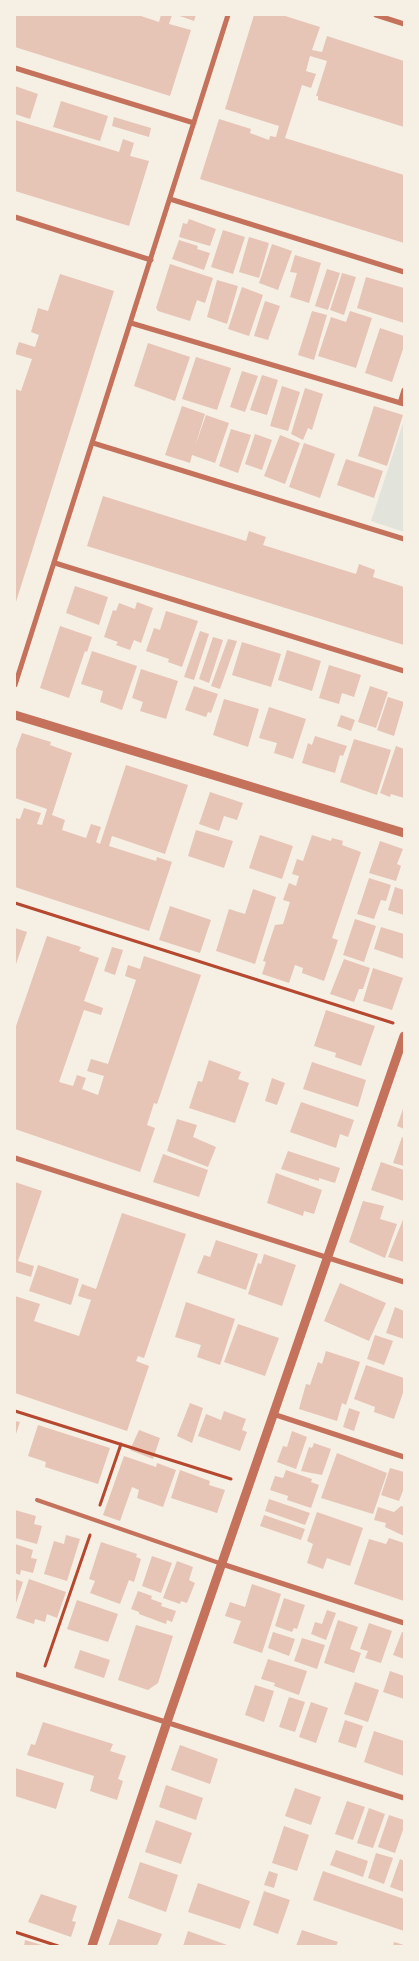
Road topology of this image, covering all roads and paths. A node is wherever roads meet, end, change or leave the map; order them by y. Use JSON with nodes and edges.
{"nodes":[{"id":1,"x":228,"y":15,"type":"edge"},
{"id":2,"x":376,"y":15,"type":"edge"},
{"id":3,"x":404,"y":24,"type":"edge"},
{"id":4,"x":15,"y":68,"type":"edge"},
{"id":5,"x":194,"y":123,"type":"junction"},
{"id":6,"x":170,"y":199,"type":"junction"},
{"id":7,"x":15,"y":217,"type":"edge"},
{"id":8,"x":151,"y":260,"type":"junction"},
{"id":9,"x":404,"y":272,"type":"edge"},
{"id":10,"x":131,"y":323,"type":"junction"},
{"id":11,"x":404,"y":390,"type":"edge"},
{"id":12,"x":402,"y":404,"type":"edge"},
{"id":13,"x":93,"y":443,"type":"junction"},
{"id":14,"x":404,"y":539,"type":"edge"},
{"id":15,"x":54,"y":563,"type":"junction"},
{"id":16,"x":404,"y":672,"type":"edge"},
{"id":17,"x":15,"y":685,"type":"edge"},
{"id":18,"x":15,"y":715,"type":"edge"},
{"id":19,"x":404,"y":833,"type":"edge"},
{"id":20,"x":15,"y":903,"type":"edge"},
{"id":21,"x":394,"y":1023,"type":"dead end"},
{"id":22,"x":404,"y":1036,"type":"edge"},
{"id":23,"x":15,"y":1158,"type":"edge"},
{"id":24,"x":328,"y":1257,"type":"junction"},
{"id":25,"x":404,"y":1282,"type":"edge"},
{"id":26,"x":15,"y":1411,"type":"edge"},
{"id":27,"x":273,"y":1414,"type":"junction"},
{"id":28,"x":121,"y":1444,"type":"junction"},
{"id":29,"x":404,"y":1457,"type":"edge"},
{"id":30,"x":249,"y":1485,"type":"junction"},
{"id":31,"x":37,"y":1500,"type":"dead end"},
{"id":32,"x":95,"y":1520,"type":"junction"},
{"id":33,"x":222,"y":1564,"type":"junction"},
{"id":34,"x":404,"y":1623,"type":"edge"},
{"id":35,"x":15,"y":1674,"type":"edge"},
{"id":36,"x":40,"y":1681,"type":"junction"},
{"id":37,"x":167,"y":1722,"type":"junction"},
{"id":38,"x":404,"y":1798,"type":"edge"},
{"id":39,"x":15,"y":1932,"type":"edge"},
{"id":40,"x":58,"y":1946,"type":"edge"},
{"id":41,"x":92,"y":1946,"type":"edge"}],
"edges":[{"from":1,"to":5,"type":"street"},
{"from":2,"to":3,"type":"street"},
{"from":4,"to":5,"type":"street"},
{"from":5,"to":6,"type":"street"},
{"from":6,"to":8,"type":"street"},
{"from":6,"to":9,"type":"street"},
{"from":7,"to":8,"type":"street"},
{"from":8,"to":10,"type":"street"},
{"from":10,"to":12,"type":"street"},
{"from":10,"to":13,"type":"street"},
{"from":11,"to":12,"type":"street"},
{"from":13,"to":14,"type":"street"},
{"from":13,"to":15,"type":"street"},
{"from":15,"to":16,"type":"street"},
{"from":15,"to":17,"type":"street"},
{"from":18,"to":19,"type":"street"},
{"from":20,"to":21,"type":"path"},
{"from":22,"to":24,"type":"street"},
{"from":23,"to":24,"type":"street"},
{"from":24,"to":25,"type":"street"},
{"from":24,"to":27,"type":"street"},
{"from":26,"to":28,"type":"path"},
{"from":27,"to":29,"type":"street"},
{"from":27,"to":30,"type":"street"},
{"from":28,"to":30,"type":"path"},
{"from":28,"to":32,"type":"path"},
{"from":30,"to":33,"type":"street"},
{"from":31,"to":32,"type":"lane"},
{"from":32,"to":33,"type":"lane"},
{"from":32,"to":36,"type":"path"},
{"from":33,"to":34,"type":"street"},
{"from":33,"to":37,"type":"street"},
{"from":35,"to":36,"type":"street"},
{"from":36,"to":37,"type":"street"},
{"from":37,"to":38,"type":"street"},
{"from":37,"to":41,"type":"street"},
{"from":39,"to":40,"type":"path"}]}
